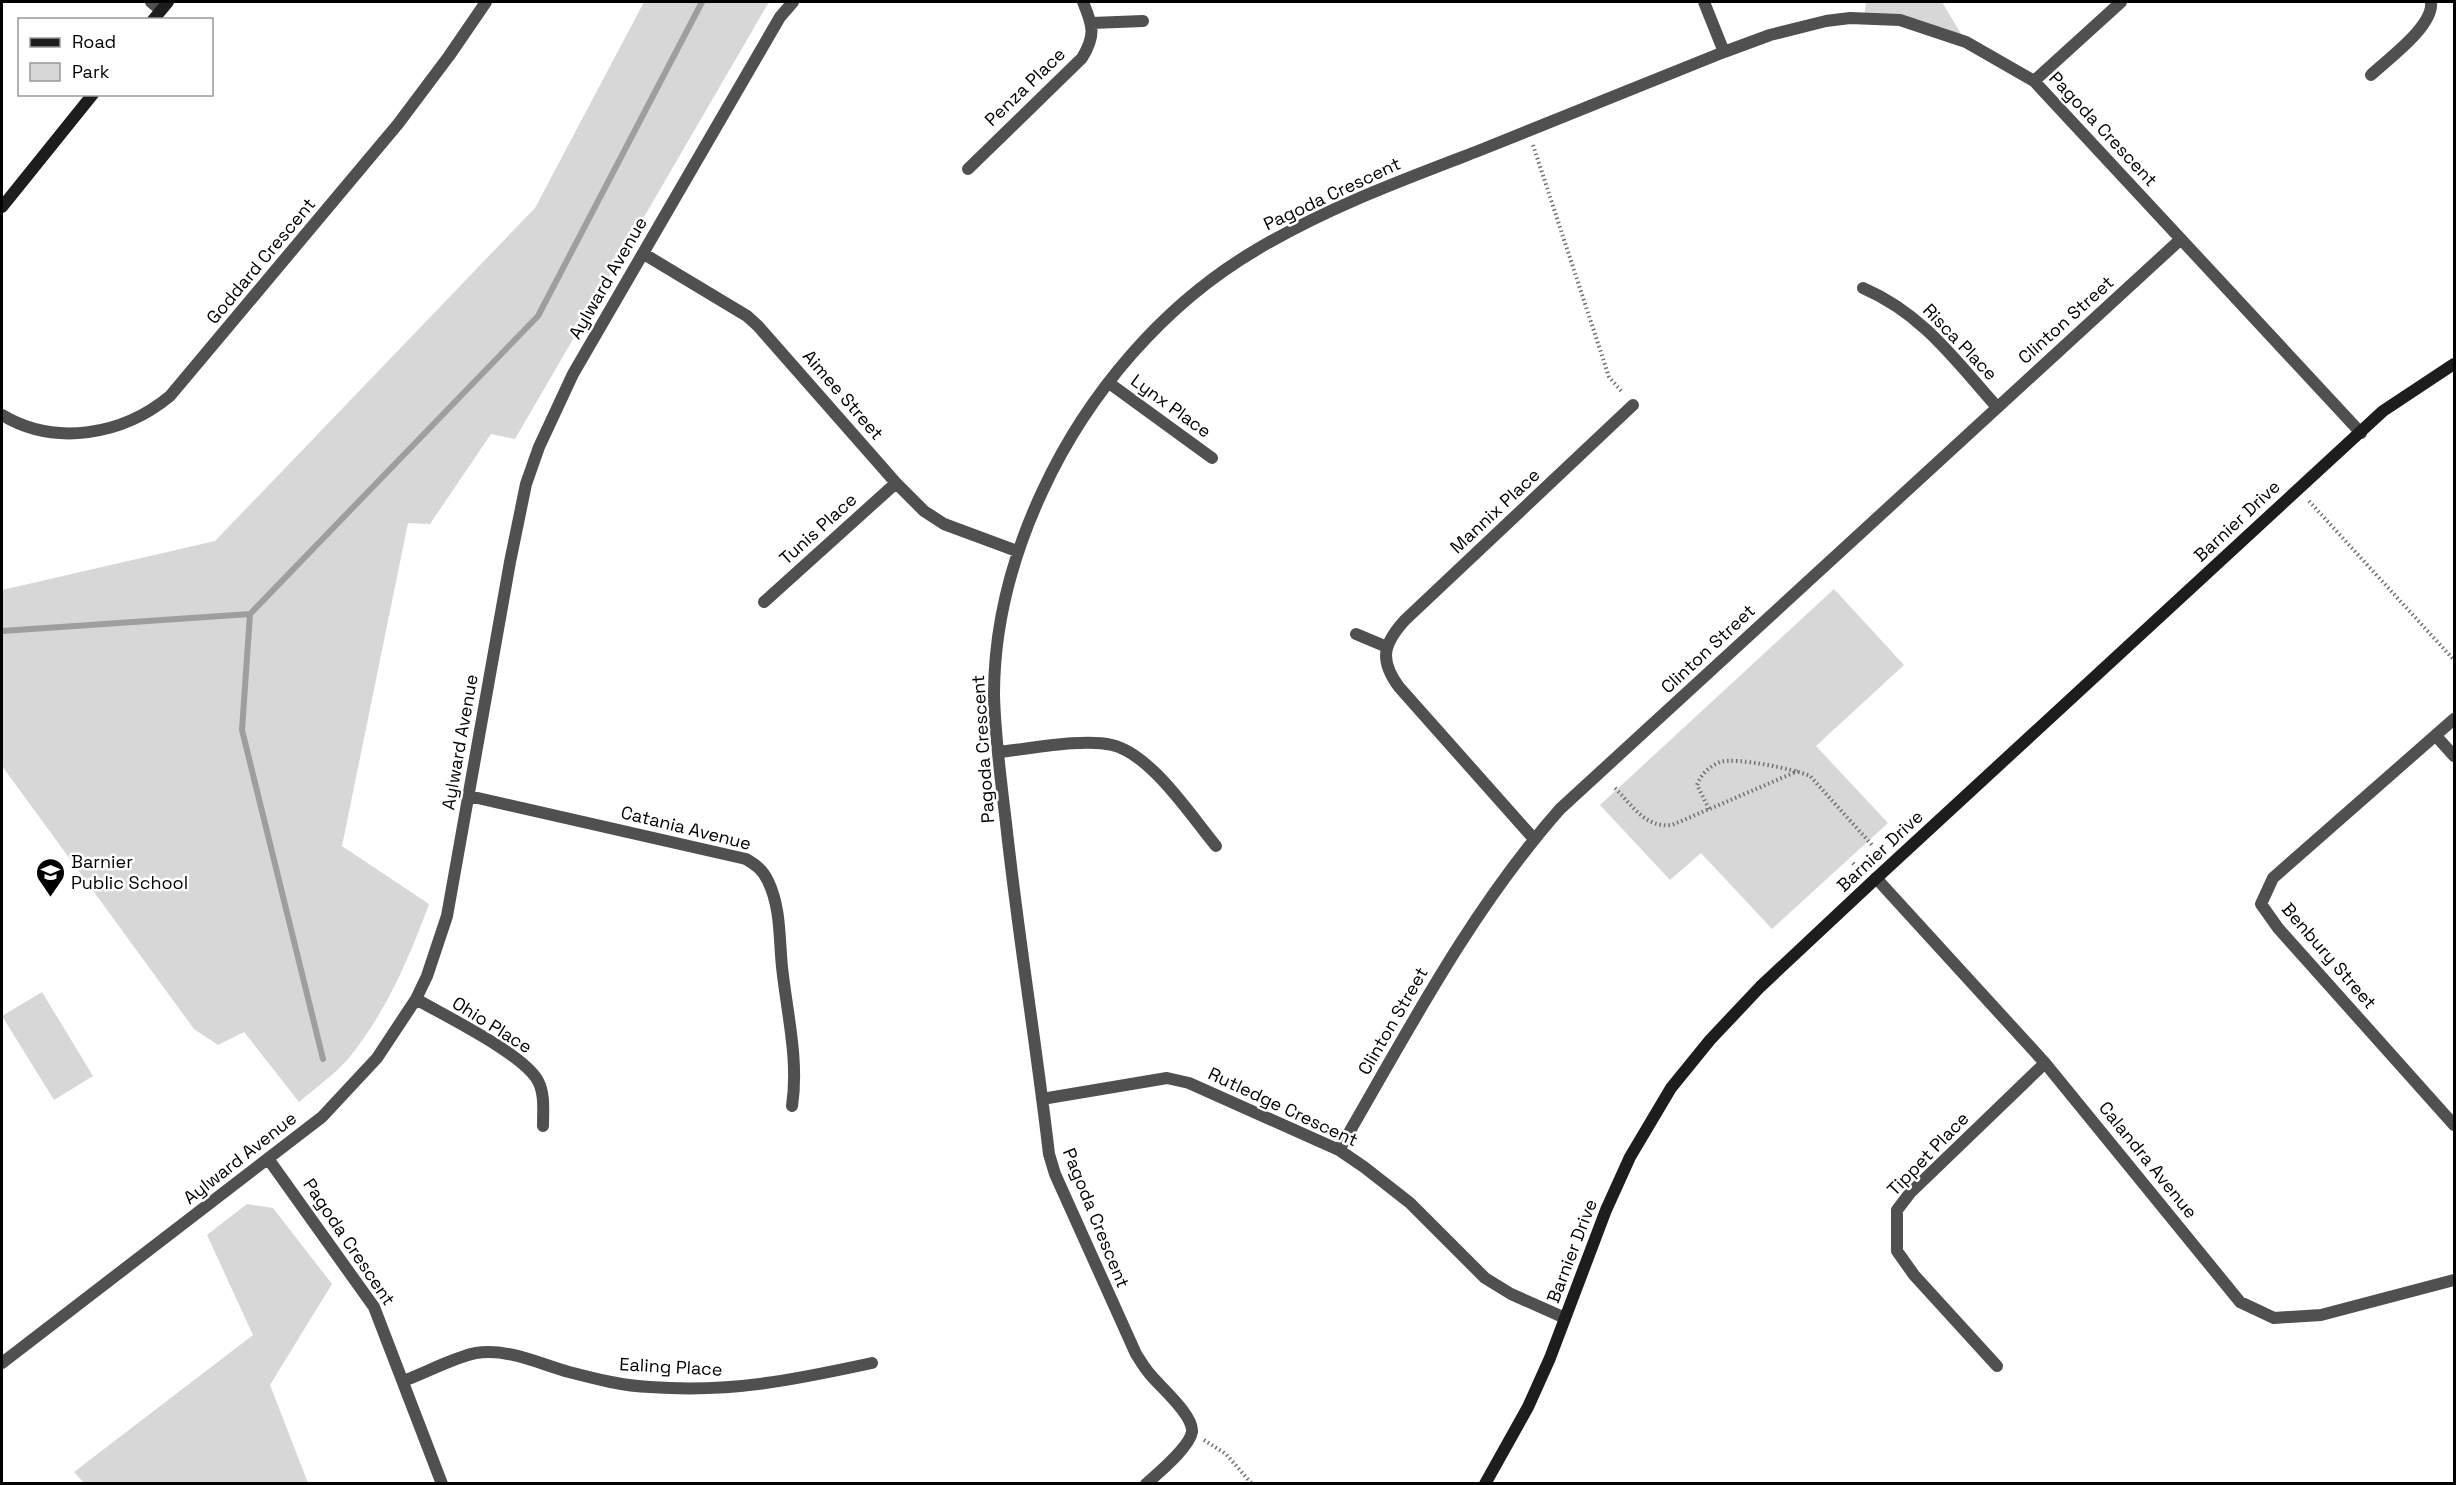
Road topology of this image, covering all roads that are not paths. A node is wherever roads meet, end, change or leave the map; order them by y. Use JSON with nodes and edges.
{"nodes":[{"id":1,"x":151,"y":2,"type":"edge"},
{"id":2,"x":486,"y":2,"type":"edge"},
{"id":3,"x":793,"y":2,"type":"edge"},
{"id":4,"x":1083,"y":2,"type":"edge"},
{"id":5,"x":1704,"y":2,"type":"edge"},
{"id":6,"x":2121,"y":2,"type":"edge"},
{"id":7,"x":2431,"y":2,"type":"edge"},
{"id":8,"x":161,"y":10,"type":"edge"},
{"id":9,"x":1143,"y":21,"type":"dead end"},
{"id":10,"x":1092,"y":23,"type":"junction"},
{"id":11,"x":1724,"y":52,"type":"junction"},
{"id":12,"x":2370,"y":75,"type":"dead end"},
{"id":13,"x":2034,"y":81,"type":"junction"},
{"id":14,"x":91,"y":96,"type":"edge"},
{"id":15,"x":968,"y":169,"type":"dead end"},
{"id":16,"x":2,"y":207,"type":"edge"},
{"id":17,"x":2181,"y":239,"type":"junction"},
{"id":18,"x":644,"y":254,"type":"junction"},
{"id":19,"x":1863,"y":288,"type":"dead end"},
{"id":20,"x":2454,"y":364,"type":"edge"},
{"id":21,"x":1109,"y":383,"type":"junction"},
{"id":22,"x":1634,"y":405,"type":"road end"},
{"id":23,"x":1997,"y":407,"type":"junction"},
{"id":24,"x":2,"y":415,"type":"edge"},
{"id":25,"x":2361,"y":433,"type":"junction"},
{"id":26,"x":1212,"y":458,"type":"dead end"},
{"id":27,"x":896,"y":483,"type":"junction"},
{"id":28,"x":1017,"y":551,"type":"junction"},
{"id":29,"x":764,"y":602,"type":"dead end"},
{"id":30,"x":1356,"y":634,"type":"dead end"},
{"id":31,"x":1387,"y":647,"type":"junction"},
{"id":32,"x":2454,"y":719,"type":"edge"},
{"id":33,"x":2436,"y":736,"type":"junction"},
{"id":34,"x":998,"y":752,"type":"junction"},
{"id":35,"x":2454,"y":756,"type":"edge"},
{"id":36,"x":469,"y":796,"type":"junction"},
{"id":37,"x":1534,"y":839,"type":"junction"},
{"id":38,"x":1216,"y":846,"type":"dead end"},
{"id":39,"x":1876,"y":878,"type":"junction"},
{"id":40,"x":416,"y":999,"type":"junction"},
{"id":41,"x":2045,"y":1063,"type":"junction"},
{"id":42,"x":1042,"y":1099,"type":"junction"},
{"id":43,"x":792,"y":1106,"type":"dead end"},
{"id":44,"x":2454,"y":1125,"type":"edge"},
{"id":45,"x":543,"y":1126,"type":"dead end"},
{"id":46,"x":1339,"y":1150,"type":"junction"},
{"id":47,"x":269,"y":1160,"type":"junction"},
{"id":48,"x":2454,"y":1280,"type":"edge"},
{"id":49,"x":1565,"y":1318,"type":"junction"},
{"id":50,"x":2,"y":1363,"type":"edge"},
{"id":51,"x":872,"y":1363,"type":"dead end"},
{"id":52,"x":1997,"y":1366,"type":"dead end"},
{"id":53,"x":403,"y":1381,"type":"junction"},
{"id":54,"x":442,"y":1484,"type":"edge"},
{"id":55,"x":1146,"y":1484,"type":"edge"},
{"id":56,"x":1485,"y":1484,"type":"edge"}],
"edges":[{"from":1,"to":8,"type":"street"},
{"from":2,"to":24,"type":"street","name":"Goddard Crescent"},
{"from":3,"to":18,"type":"street","name":"Aylward Avenue"},
{"from":4,"to":10,"type":"street"},
{"from":5,"to":11,"type":"street"},
{"from":6,"to":13,"type":"street"},
{"from":7,"to":12,"type":"street"},
{"from":9,"to":10,"type":"street"},
{"from":10,"to":15,"type":"street","name":"Penza Place"},
{"from":11,"to":13,"type":"street","name":"Pagoda Crescent"},
{"from":11,"to":21,"type":"street","name":"Pagoda Crescent"},
{"from":13,"to":17,"type":"street","name":"Pagoda Crescent"},
{"from":14,"to":16,"type":"street"},
{"from":17,"to":23,"type":"street","name":"Clinton Street"},
{"from":17,"to":25,"type":"street","name":"Pagoda Crescent"},
{"from":18,"to":27,"type":"street","name":"Aimee Street"},
{"from":18,"to":36,"type":"street","name":"Aylward Avenue"},
{"from":19,"to":23,"type":"street","name":"Risca Place"},
{"from":20,"to":25,"type":"street","name":"Barnier Drive"},
{"from":21,"to":26,"type":"street","name":"Lynx Place"},
{"from":21,"to":28,"type":"street","name":"Pagoda Crescent"},
{"from":22,"to":31,"type":"street","name":"Mannix Place"},
{"from":23,"to":37,"type":"street","name":"Clinton Street"},
{"from":25,"to":39,"type":"street","name":"Barnier Drive"},
{"from":27,"to":28,"type":"street","name":"Aimee Street"},
{"from":27,"to":29,"type":"street","name":"Tunis Place"},
{"from":28,"to":34,"type":"street","name":"Pagoda Crescent"},
{"from":30,"to":31,"type":"street"},
{"from":31,"to":37,"type":"street"},
{"from":32,"to":33,"type":"street","name":"Benbury Street"},
{"from":33,"to":35,"type":"street"},
{"from":33,"to":44,"type":"street","name":"Benbury Street"},
{"from":34,"to":38,"type":"street"},
{"from":34,"to":42,"type":"street","name":"Pagoda Crescent"},
{"from":36,"to":40,"type":"street","name":"Aylward Avenue"},
{"from":36,"to":43,"type":"street","name":"Catania Avenue"},
{"from":37,"to":46,"type":"street","name":"Clinton Street"},
{"from":39,"to":41,"type":"street","name":"Calandra Avenue"},
{"from":39,"to":49,"type":"street","name":"Barnier Drive"},
{"from":40,"to":45,"type":"street","name":"Ohio Place"},
{"from":40,"to":47,"type":"street","name":"Aylward Avenue"},
{"from":41,"to":48,"type":"street","name":"Calandra Avenue"},
{"from":41,"to":52,"type":"street","name":"Tippet Place"},
{"from":42,"to":46,"type":"street","name":"Rutledge Crescent"},
{"from":42,"to":55,"type":"street","name":"Pagoda Crescent"},
{"from":46,"to":49,"type":"street","name":"Rutledge Crescent"},
{"from":47,"to":50,"type":"street","name":"Aylward Avenue"},
{"from":47,"to":53,"type":"street","name":"Pagoda Crescent"},
{"from":49,"to":56,"type":"street","name":"Barnier Drive"},
{"from":51,"to":53,"type":"street","name":"Ealing Place"},
{"from":53,"to":54,"type":"street","name":"Pagoda Crescent"}]}
